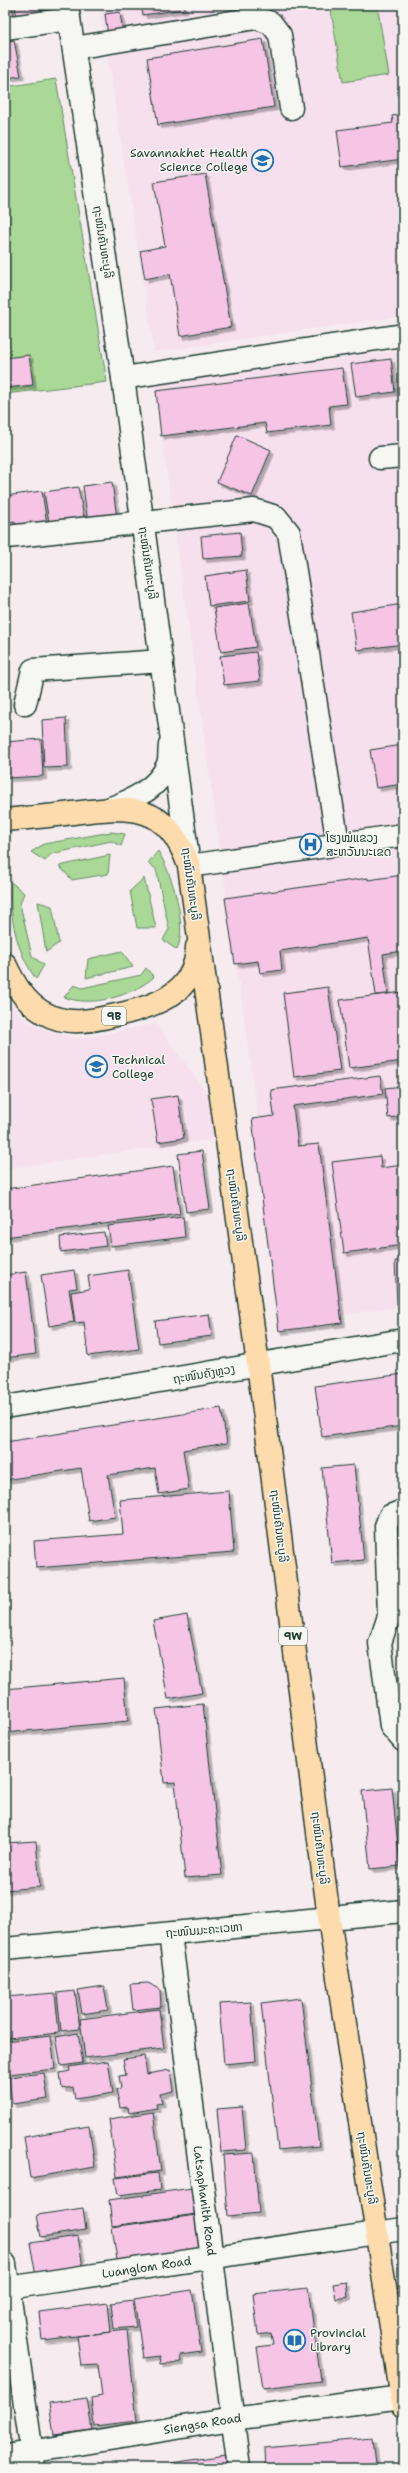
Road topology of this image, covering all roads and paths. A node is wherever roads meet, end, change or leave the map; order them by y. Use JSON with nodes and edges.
{"nodes":[{"id":1,"x":68,"y":12,"type":"edge"},
{"id":2,"x":5,"y":28,"type":"edge"},
{"id":3,"x":74,"y":48,"type":"junction"},
{"id":4,"x":291,"y":108,"type":"dead end"},
{"id":5,"x":403,"y":335,"type":"edge"},
{"id":6,"x":123,"y":378,"type":"junction"},
{"id":7,"x":403,"y":456,"type":"edge"},
{"id":8,"x":380,"y":458,"type":"dead end"},
{"id":9,"x":143,"y":522,"type":"junction"},
{"id":10,"x":7,"y":537,"type":"dead end"},
{"id":11,"x":162,"y":661,"type":"junction"},
{"id":12,"x":25,"y":704,"type":"dead end"},
{"id":13,"x":171,"y":728,"type":"junction"},
{"id":14,"x":108,"y":809,"type":"junction"},
{"id":15,"x":5,"y":820,"type":"edge"},
{"id":16,"x":403,"y":835,"type":"edge"},
{"id":17,"x":338,"y":844,"type":"junction"},
{"id":18,"x":189,"y":866,"type":"junction"},
{"id":19,"x":197,"y":928,"type":"junction"},
{"id":20,"x":5,"y":964,"type":"edge"},
{"id":21,"x":403,"y":1340,"type":"edge"},
{"id":22,"x":258,"y":1364,"type":"junction"},
{"id":23,"x":5,"y":1408,"type":"edge"},
{"id":24,"x":403,"y":1512,"type":"edge"},
{"id":25,"x":396,"y":1616,"type":"edge"},
{"id":26,"x":403,"y":1740,"type":"edge"},
{"id":27,"x":403,"y":1912,"type":"edge"},
{"id":28,"x":329,"y":1918,"type":"junction"},
{"id":29,"x":170,"y":1934,"type":"junction"},
{"id":30,"x":5,"y":1949,"type":"edge"},
{"id":31,"x":403,"y":2229,"type":"edge"},
{"id":32,"x":377,"y":2234,"type":"junction"},
{"id":33,"x":212,"y":2259,"type":"junction"},
{"id":34,"x":5,"y":2264,"type":"edge"},
{"id":35,"x":8,"y":2288,"type":"junction"},
{"id":36,"x":402,"y":2390,"type":"edge"},
{"id":37,"x":232,"y":2419,"type":"junction"},
{"id":38,"x":5,"y":2456,"type":"edge"},
{"id":39,"x":32,"y":2459,"type":"edge"},
{"id":40,"x":239,"y":2468,"type":"edge"}],
"edges":[{"from":1,"to":2,"type":"street"},
{"from":1,"to":3,"type":"street","name":"ຖະໜົນຄັນທະບູລີ"},
{"from":3,"to":4,"type":"street"},
{"from":3,"to":6,"type":"street","name":"ຖະໜົນຄັນທະບູລີ"},
{"from":5,"to":6,"type":"street"},
{"from":6,"to":9,"type":"street","name":"ຖະໜົນຄັນທະບູລີ"},
{"from":7,"to":8,"type":"street"},
{"from":9,"to":10,"type":"street"},
{"from":9,"to":11,"type":"street","name":"ຖະໜົນຄັນທະບູລີ"},
{"from":9,"to":17,"type":"street"},
{"from":11,"to":12,"type":"street"},
{"from":11,"to":13,"type":"street","name":"ຖະໜົນຄັນທະບູລີ"},
{"from":13,"to":14,"type":"street"},
{"from":13,"to":18,"type":"street","name":"ຖະໜົນຄັນທະບູລີ"},
{"from":14,"to":15,"type":"main road"},
{"from":14,"to":18,"type":"main road"},
{"from":16,"to":17,"type":"street"},
{"from":17,"to":18,"type":"street"},
{"from":18,"to":19,"type":"main road","name":"ຖະໜົນຄັນທະບູລີ","number":"9W"},
{"from":19,"to":20,"type":"main road","number":"9B"},
{"from":19,"to":22,"type":"main road","name":"ຖະໜົນຄັນທະບູລີ","number":"9W"},
{"from":21,"to":22,"type":"street","name":"ຖະໜົນຄັງຫຼວງ"},
{"from":22,"to":23,"type":"street","name":"ຖະໜົນຄັງຫຼວງ"},
{"from":22,"to":28,"type":"main road","name":"ຖະໜົນຄັນທະບູລີ","number":"9W"},
{"from":24,"to":25,"type":"street"},
{"from":25,"to":26,"type":"street"},
{"from":27,"to":28,"type":"street","name":"ຖະໜົນມະຄະເວຫາ"},
{"from":28,"to":29,"type":"street","name":"ຖະໜົນມະຄະເວຫາ"},
{"from":28,"to":32,"type":"main road","name":"ຖະໜົນຄັນທະບູລີ","number":"9W"},
{"from":29,"to":30,"type":"street","name":"ຖະໜົນມະຄະເວຫາ"},
{"from":29,"to":33,"type":"street","name":"Latsaphanith Road"},
{"from":31,"to":32,"type":"street","name":"Luanglom Road"},
{"from":32,"to":33,"type":"street","name":"Luanglom Road"},
{"from":32,"to":36,"type":"main road","name":"ຖະໜົນຄັນທະບູລີ","number":"9W"},
{"from":33,"to":35,"type":"street","name":"Luanglom Road"},
{"from":33,"to":37,"type":"street","name":"Latsaphanith Road"},
{"from":34,"to":35,"type":"street"},
{"from":35,"to":39,"type":"street"},
{"from":36,"to":37,"type":"street","name":"Siengsa Road"},
{"from":37,"to":39,"type":"street","name":"Siengsa Road"},
{"from":37,"to":40,"type":"street","name":"Latsaphanith Road"},
{"from":38,"to":39,"type":"street","name":"Siengsa Road"}]}
